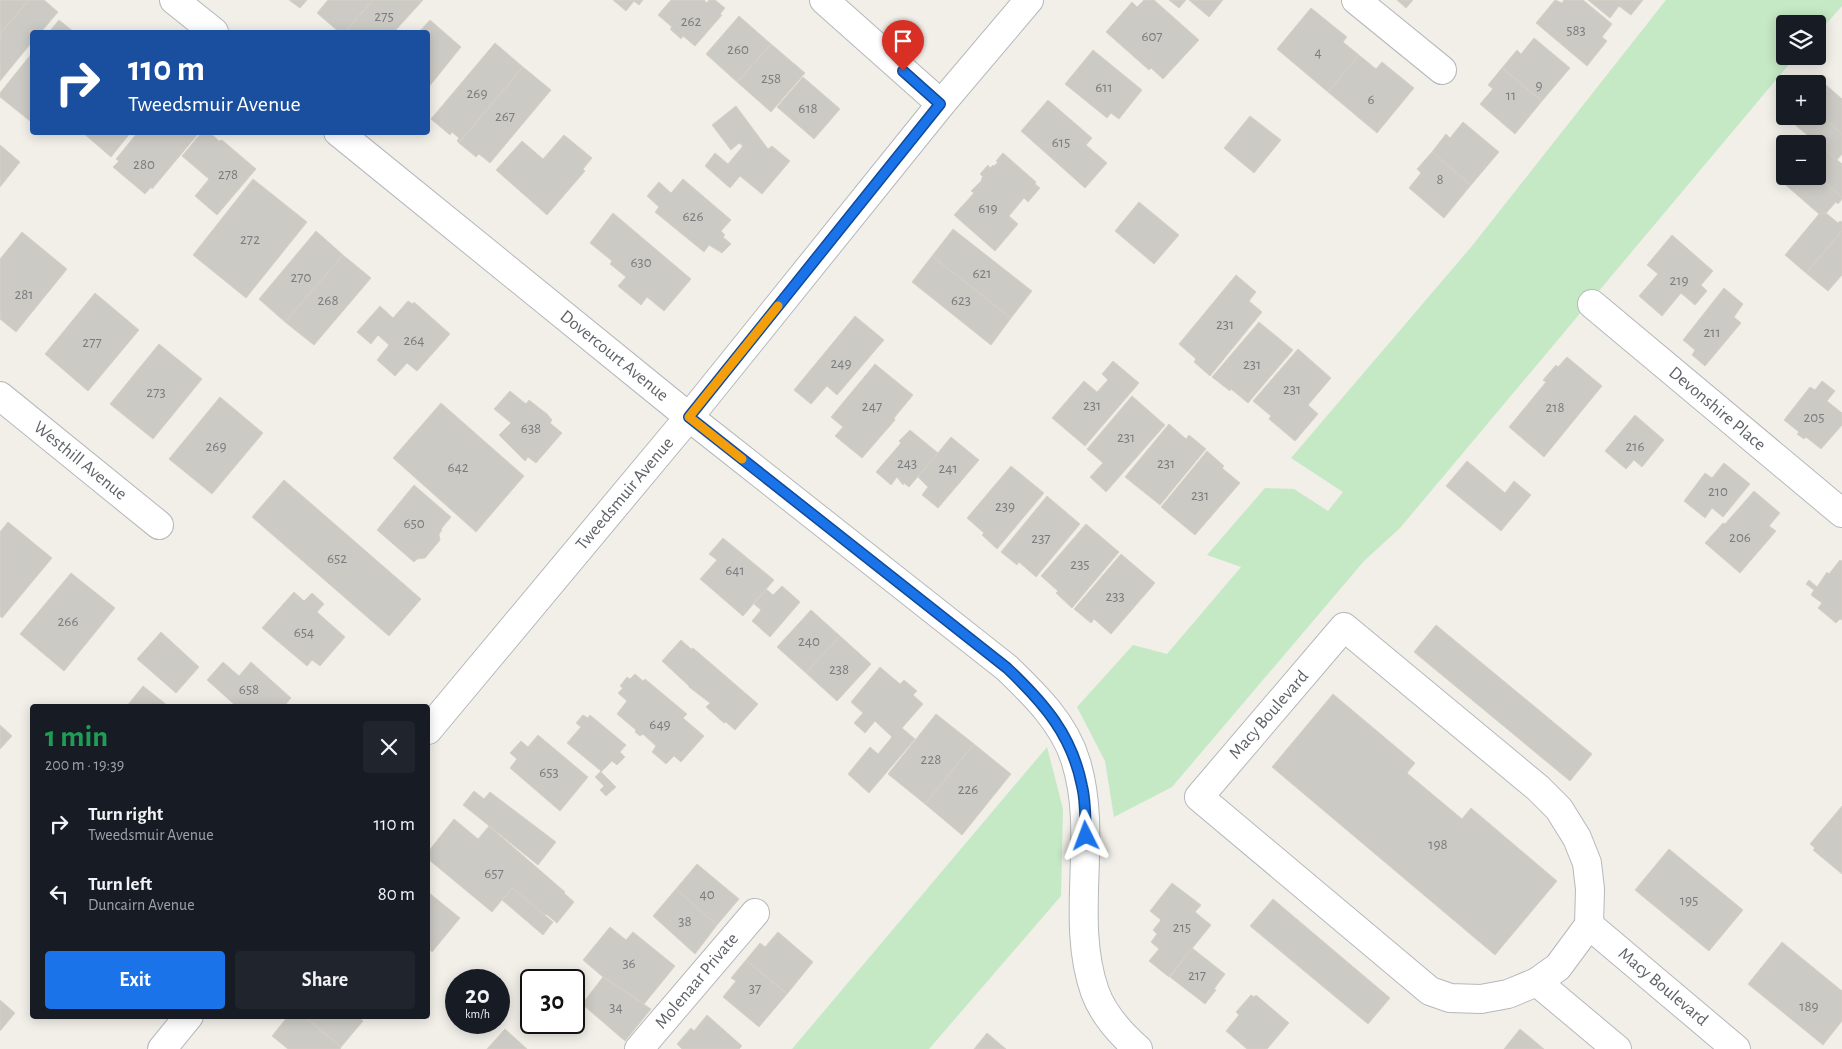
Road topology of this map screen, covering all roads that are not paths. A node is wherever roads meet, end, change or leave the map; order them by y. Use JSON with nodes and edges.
{"nodes":[{"id":1,"x":174,"y":0,"type":"edge"},
{"id":2,"x":824,"y":0,"type":"edge"},
{"id":3,"x":1029,"y":0,"type":"edge"},
{"id":4,"x":1356,"y":0,"type":"edge"},
{"id":5,"x":212,"y":30,"type":"edge"},
{"id":6,"x":1442,"y":70,"type":"dead end"},
{"id":7,"x":940,"y":104,"type":"junction"},
{"id":8,"x":342,"y":135,"type":"edge"},
{"id":9,"x":1592,"y":304,"type":"dead end"},
{"id":10,"x":0,"y":396,"type":"edge"},
{"id":11,"x":689,"y":417,"type":"junction"},
{"id":12,"x":1842,"y":513,"type":"edge"},
{"id":13,"x":159,"y":526,"type":"dead end"},
{"id":14,"x":430,"y":728,"type":"edge"},
{"id":15,"x":755,"y":913,"type":"dead end"},
{"id":16,"x":1589,"y":925,"type":"junction"},
{"id":17,"x":1537,"y":982,"type":"junction"},
{"id":18,"x":187,"y":1019,"type":"edge"},
{"id":19,"x":162,"y":1049,"type":"edge"},
{"id":20,"x":639,"y":1049,"type":"edge"},
{"id":21,"x":1138,"y":1049,"type":"edge"},
{"id":22,"x":1617,"y":1049,"type":"edge"},
{"id":23,"x":1736,"y":1049,"type":"edge"}],
"edges":[{"from":1,"to":5,"type":"street"},
{"from":2,"to":7,"type":"street"},
{"from":3,"to":7,"type":"street","name":"Tweedsmuir Avenue"},
{"from":4,"to":6,"type":"street"},
{"from":7,"to":11,"type":"street","name":"Tweedsmuir Avenue"},
{"from":8,"to":11,"type":"street","name":"Dovercourt Avenue"},
{"from":9,"to":12,"type":"street","name":"Devonshire Place"},
{"from":10,"to":13,"type":"street","name":"Westhill Avenue"},
{"from":11,"to":14,"type":"street","name":"Tweedsmuir Avenue"},
{"from":11,"to":21,"type":"street","name":"Dovercourt Avenue"},
{"from":15,"to":20,"type":"street","name":"Molenaar Private"},
{"from":16,"to":17,"type":"street","name":"Macy Boulevard"},
{"from":16,"to":17,"type":"street","name":"Macy Boulevard"},
{"from":16,"to":23,"type":"street","name":"Macy Boulevard"},
{"from":17,"to":22,"type":"street"},
{"from":18,"to":19,"type":"street"}]}
